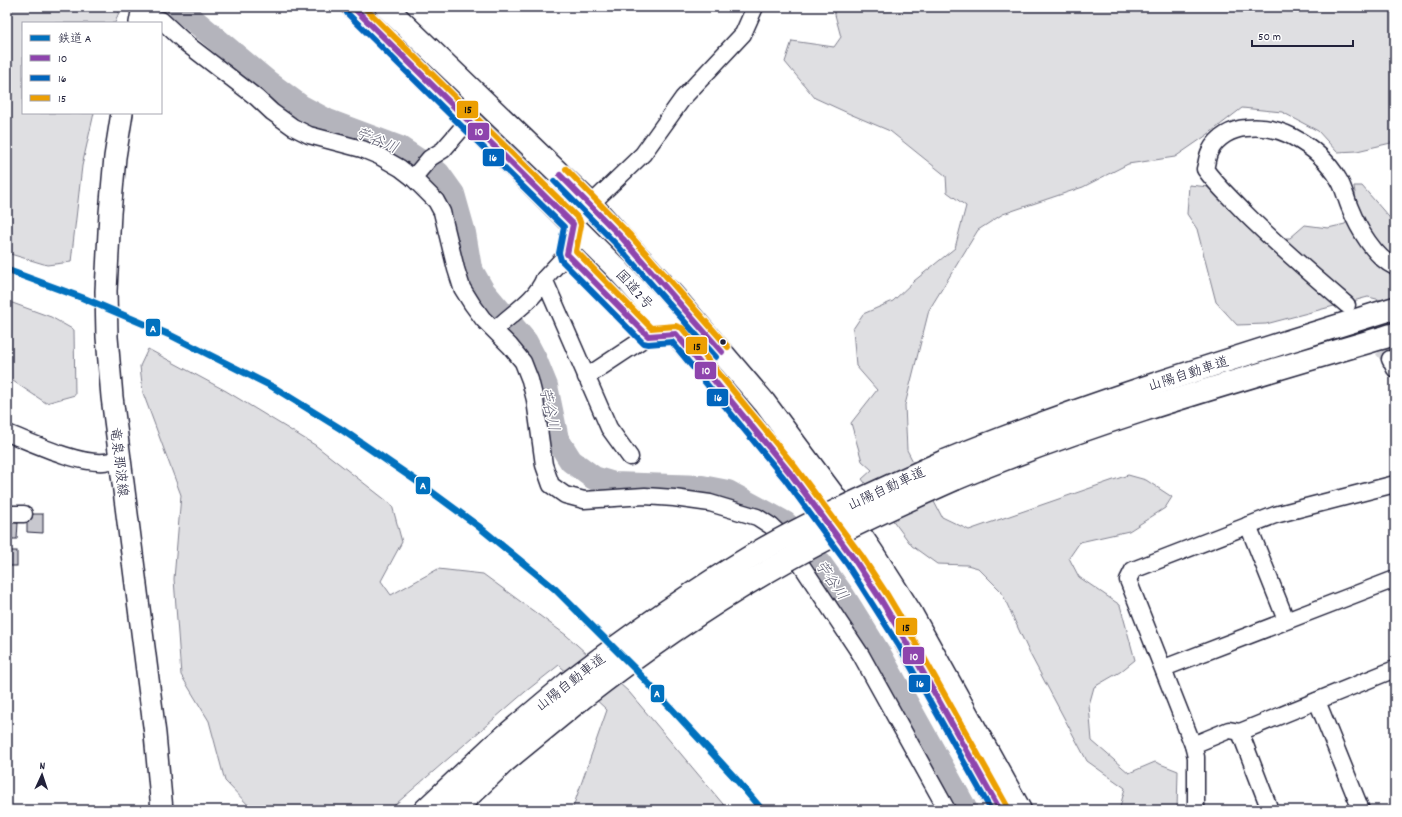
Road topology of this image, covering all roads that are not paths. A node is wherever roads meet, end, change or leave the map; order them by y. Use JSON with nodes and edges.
{"nodes":[{"id":1,"x":353,"y":7,"type":"edge"},
{"id":2,"x":386,"y":7,"type":"edge"},
{"id":3,"x":755,"y":7,"type":"edge"},
{"id":4,"x":141,"y":15,"type":"edge"},
{"id":5,"x":122,"y":114,"type":"edge"},
{"id":6,"x":469,"y":120,"type":"junction"},
{"id":7,"x":415,"y":176,"type":"junction"},
{"id":8,"x":591,"y":204,"type":"junction"},
{"id":9,"x":573,"y":224,"type":"junction"},
{"id":10,"x":567,"y":254,"type":"junction"},
{"id":11,"x":1395,"y":267,"type":"edge"},
{"id":12,"x":544,"y":279,"type":"junction"},
{"id":13,"x":1347,"y":306,"type":"tunnel mouth"},
{"id":14,"x":1395,"y":308,"type":"edge"},
{"id":15,"x":496,"y":328,"type":"junction"},
{"id":16,"x":676,"y":334,"type":"junction"},
{"id":17,"x":1395,"y":334,"type":"edge"},
{"id":18,"x":648,"y":336,"type":"junction"},
{"id":19,"x":586,"y":377,"type":"junction"},
{"id":20,"x":7,"y":433,"type":"edge"},
{"id":21,"x":630,"y":457,"type":"dead end"},
{"id":22,"x":120,"y":460,"type":"junction"},
{"id":23,"x":950,"y":470,"type":"junction"},
{"id":24,"x":1395,"y":484,"type":"edge"},
{"id":25,"x":7,"y":514,"type":"edge"},
{"id":26,"x":24,"y":514,"type":"dead end"},
{"id":27,"x":1248,"y":525,"type":"junction"},
{"id":28,"x":1395,"y":579,"type":"edge"},
{"id":29,"x":1286,"y":620,"type":"junction"},
{"id":30,"x":1164,"y":668,"type":"junction"},
{"id":31,"x":1395,"y":670,"type":"edge"},
{"id":32,"x":574,"y":691,"type":"junction"},
{"id":33,"x":1317,"y":701,"type":"junction"},
{"id":34,"x":1240,"y":732,"type":"junction"},
{"id":35,"x":1193,"y":745,"type":"junction"},
{"id":36,"x":162,"y":810,"type":"edge"},
{"id":37,"x":426,"y":810,"type":"edge"},
{"id":38,"x":454,"y":810,"type":"edge"},
{"id":39,"x":947,"y":810,"type":"edge"},
{"id":40,"x":1000,"y":810,"type":"edge"},
{"id":41,"x":1020,"y":810,"type":"edge"},
{"id":42,"x":1196,"y":810,"type":"edge"},
{"id":43,"x":1270,"y":810,"type":"edge"},
{"id":44,"x":1361,"y":810,"type":"edge"}],
"edges":[{"from":1,"to":6,"type":"highway","name":"国道2号"},
{"from":2,"to":8,"type":"highway","name":"国道2号"},
{"from":3,"to":8,"type":"street"},
{"from":4,"to":7,"type":"street"},
{"from":5,"to":22,"type":"main road","name":"竜泉那波線"},
{"from":6,"to":7,"type":"street"},
{"from":6,"to":9,"type":"highway","name":"国道2号"},
{"from":7,"to":15,"type":"street"},
{"from":8,"to":9,"type":"street"},
{"from":8,"to":41,"type":"highway","name":"国道2号"},
{"from":9,"to":10,"type":"street"},
{"from":9,"to":16,"type":"highway","name":"国道2号"},
{"from":10,"to":12,"type":"street"},
{"from":10,"to":18,"type":"street"},
{"from":11,"to":13,"type":"street"},
{"from":12,"to":15,"type":"street"},
{"from":12,"to":19,"type":"street"},
{"from":14,"to":23,"type":"highway","name":"山陽自動車道"},
{"from":15,"to":39,"type":"street"},
{"from":16,"to":18,"type":"street"},
{"from":16,"to":40,"type":"highway","name":"国道2号"},
{"from":17,"to":23,"type":"highway","name":"山陽自動車道"},
{"from":18,"to":19,"type":"street"},
{"from":19,"to":21,"type":"street"},
{"from":20,"to":22,"type":"street"},
{"from":22,"to":36,"type":"main road","name":"竜泉那波線"},
{"from":23,"to":32,"type":"highway","name":"山陽自動車道","bridge":true},
{"from":24,"to":27,"type":"street"},
{"from":25,"to":26,"type":"street"},
{"from":27,"to":29,"type":"street"},
{"from":27,"to":30,"type":"street"},
{"from":28,"to":29,"type":"street"},
{"from":29,"to":30,"type":"street"},
{"from":30,"to":35,"type":"street"},
{"from":31,"to":33,"type":"street"},
{"from":32,"to":37,"type":"highway","name":"山陽自動車道"},
{"from":32,"to":38,"type":"highway","name":"山陽自動車道"},
{"from":33,"to":34,"type":"street"},
{"from":33,"to":44,"type":"street"},
{"from":34,"to":35,"type":"street"},
{"from":34,"to":43,"type":"street"},
{"from":35,"to":42,"type":"street"}]}
